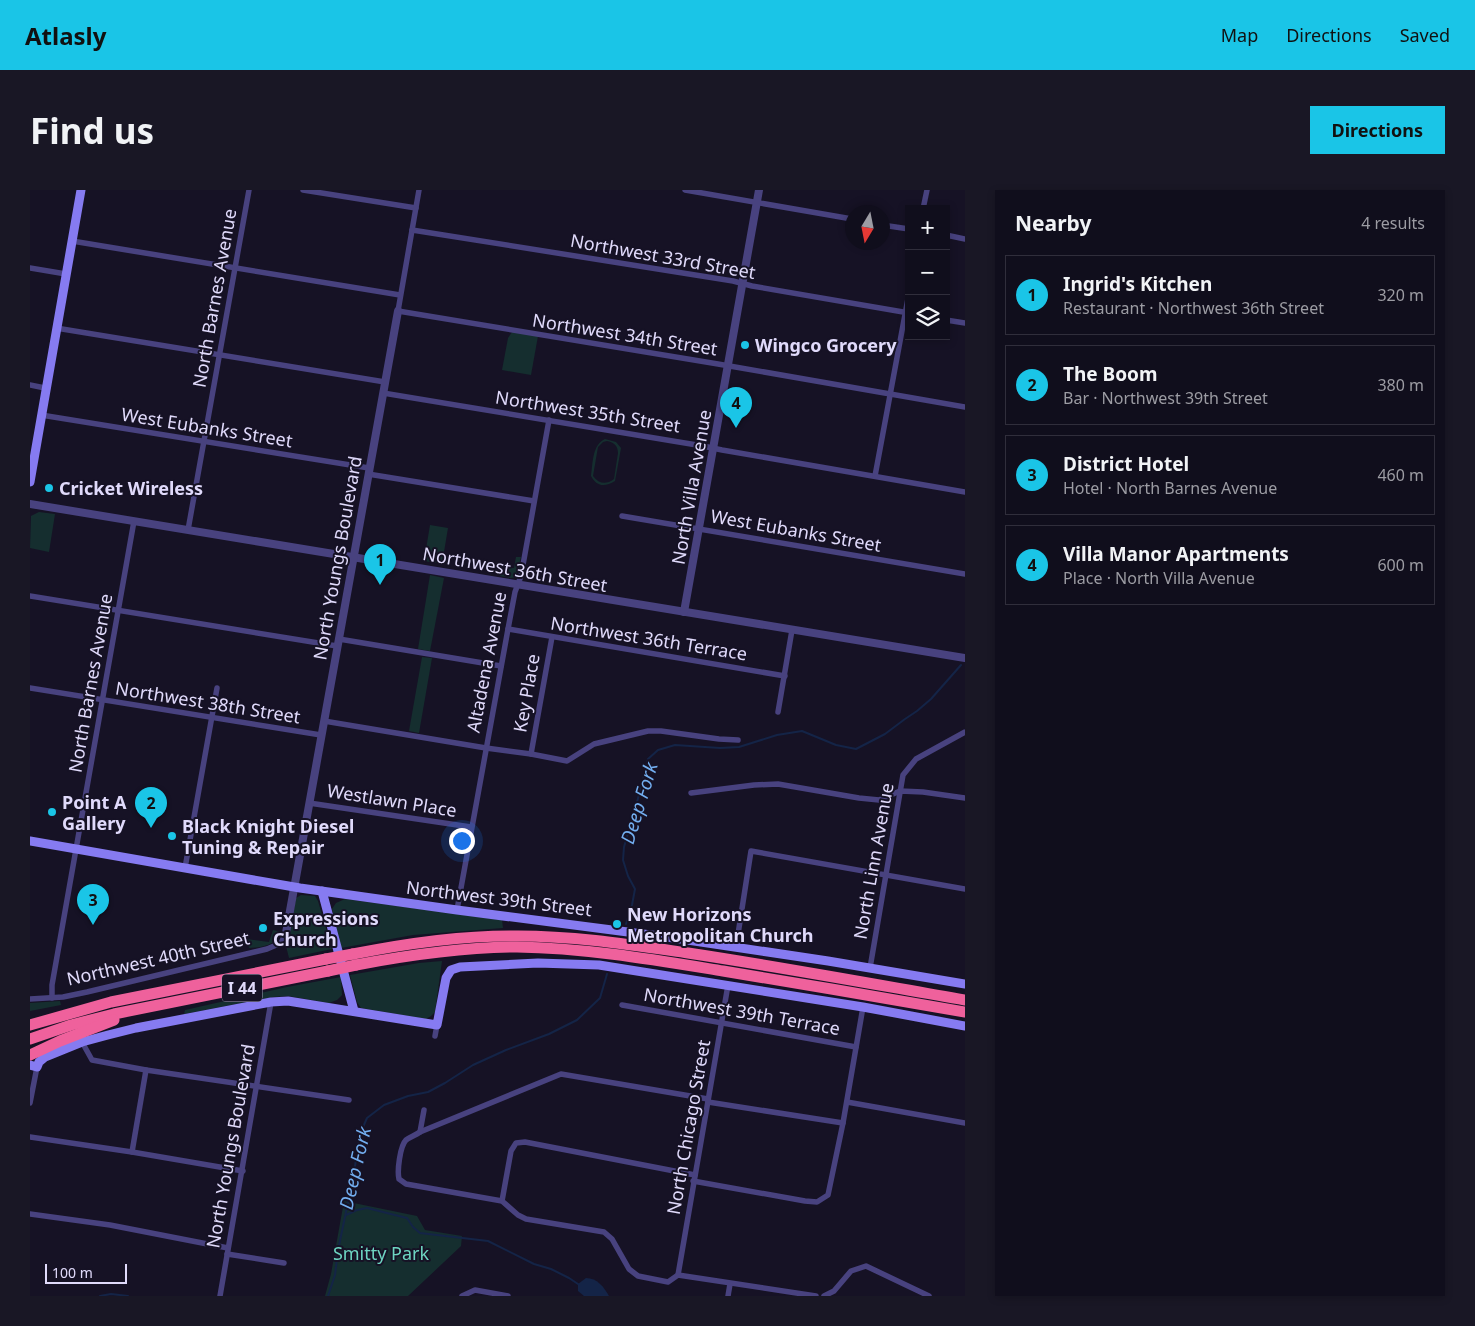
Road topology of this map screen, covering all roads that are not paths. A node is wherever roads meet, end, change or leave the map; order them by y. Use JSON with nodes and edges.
{"nodes":[{"id":1,"x":81,"y":190,"type":"edge"},
{"id":2,"x":249,"y":190,"type":"edge"},
{"id":3,"x":303,"y":190,"type":"edge"},
{"id":4,"x":419,"y":190,"type":"edge"},
{"id":5,"x":685,"y":190,"type":"edge"},
{"id":6,"x":759,"y":190,"type":"edge"},
{"id":7,"x":927,"y":190,"type":"edge"},
{"id":8,"x":757,"y":202,"type":"junction"},
{"id":9,"x":925,"y":205,"type":"edge"},
{"id":10,"x":416,"y":208,"type":"junction"},
{"id":11,"x":845,"y":218,"type":"edge"},
{"id":12,"x":890,"y":225,"type":"edge"},
{"id":13,"x":905,"y":228,"type":"edge"},
{"id":14,"x":412,"y":230,"type":"junction"},
{"id":15,"x":950,"y":236,"type":"edge"},
{"id":16,"x":965,"y":238,"type":"edge"},
{"id":17,"x":72,"y":241,"type":"junction"},
{"id":18,"x":30,"y":268,"type":"edge"},
{"id":19,"x":235,"y":268,"type":"junction"},
{"id":20,"x":66,"y":274,"type":"junction"},
{"id":21,"x":742,"y":284,"type":"junction"},
{"id":22,"x":400,"y":295,"type":"junction"},
{"id":23,"x":398,"y":311,"type":"junction"},
{"id":24,"x":905,"y":313,"type":"edge"},
{"id":25,"x":950,"y":321,"type":"edge"},
{"id":26,"x":905,"y":323,"type":"edge"},
{"id":27,"x":965,"y":323,"type":"edge"},
{"id":28,"x":56,"y":328,"type":"junction"},
{"id":29,"x":219,"y":355,"type":"junction"},
{"id":30,"x":727,"y":366,"type":"junction"},
{"id":31,"x":385,"y":382,"type":"junction"},
{"id":32,"x":30,"y":386,"type":"edge"},
{"id":33,"x":45,"y":388,"type":"junction"},
{"id":34,"x":383,"y":393,"type":"junction"},
{"id":35,"x":890,"y":394,"type":"junction"},
{"id":36,"x":965,"y":407,"type":"edge"},
{"id":37,"x":41,"y":415,"type":"junction"},
{"id":38,"x":549,"y":420,"type":"junction"},
{"id":39,"x":204,"y":441,"type":"junction"},
{"id":40,"x":713,"y":448,"type":"junction"},
{"id":41,"x":369,"y":471,"type":"junction"},
{"id":42,"x":875,"y":476,"type":"junction"},
{"id":43,"x":30,"y":482,"type":"edge"},
{"id":44,"x":965,"y":492,"type":"edge"},
{"id":45,"x":534,"y":502,"type":"junction"},
{"id":46,"x":30,"y":504,"type":"edge"},
{"id":47,"x":622,"y":516,"type":"dead end"},
{"id":48,"x":134,"y":521,"type":"junction"},
{"id":49,"x":698,"y":529,"type":"junction"},
{"id":50,"x":188,"y":530,"type":"junction"},
{"id":51,"x":354,"y":557,"type":"junction"},
{"id":52,"x":965,"y":574,"type":"edge"},
{"id":53,"x":518,"y":584,"type":"junction"},
{"id":54,"x":30,"y":596,"type":"edge"},
{"id":55,"x":118,"y":610,"type":"junction"},
{"id":56,"x":684,"y":612,"type":"junction"},
{"id":57,"x":508,"y":630,"type":"junction"},
{"id":58,"x":792,"y":630,"type":"junction"},
{"id":59,"x":552,"y":637,"type":"junction"},
{"id":60,"x":338,"y":642,"type":"junction"},
{"id":61,"x":965,"y":658,"type":"edge"},
{"id":62,"x":501,"y":666,"type":"junction"},
{"id":63,"x":785,"y":676,"type":"junction"},
{"id":64,"x":30,"y":688,"type":"edge"},
{"id":65,"x":217,"y":688,"type":"dead end"},
{"id":66,"x":102,"y":700,"type":"junction"},
{"id":67,"x":778,"y":712,"type":"dead end"},
{"id":68,"x":212,"y":718,"type":"junction"},
{"id":69,"x":324,"y":721,"type":"junction"},
{"id":70,"x":965,"y":732,"type":"edge"},
{"id":71,"x":322,"y":735,"type":"junction"},
{"id":72,"x":738,"y":740,"type":"dead end"},
{"id":73,"x":486,"y":748,"type":"junction"},
{"id":74,"x":530,"y":754,"type":"junction"},
{"id":75,"x":900,"y":791,"type":"junction"},
{"id":76,"x":691,"y":793,"type":"dead end"},
{"id":77,"x":965,"y":798,"type":"edge"},
{"id":78,"x":309,"y":803,"type":"junction"},
{"id":79,"x":471,"y":827,"type":"junction"},
{"id":80,"x":30,"y":841,"type":"edge"},
{"id":81,"x":76,"y":849,"type":"junction"},
{"id":82,"x":185,"y":868,"type":"junction"},
{"id":83,"x":886,"y":875,"type":"junction"},
{"id":84,"x":293,"y":887,"type":"junction"},
{"id":85,"x":965,"y":889,"type":"edge"},
{"id":86,"x":322,"y":892,"type":"junction"},
{"id":87,"x":457,"y":910,"type":"junction"},
{"id":88,"x":286,"y":932,"type":"joint"},
{"id":89,"x":736,"y":946,"type":"junction"},
{"id":90,"x":354,"y":959,"type":"junction"},
{"id":91,"x":327,"y":965,"type":"junction"},
{"id":92,"x":870,"y":968,"type":"junction"},
{"id":93,"x":965,"y":984,"type":"edge"},
{"id":94,"x":728,"y":985,"type":"junction"},
{"id":95,"x":348,"y":988,"type":"junction"},
{"id":96,"x":52,"y":998,"type":"junction"},
{"id":97,"x":30,"y":999,"type":"edge"},
{"id":98,"x":965,"y":1000,"type":"edge"},
{"id":99,"x":271,"y":1002,"type":"junction"},
{"id":100,"x":156,"y":1005,"type":"junction"},
{"id":101,"x":622,"y":1005,"type":"dead end"},
{"id":102,"x":863,"y":1007,"type":"junction"},
{"id":103,"x":331,"y":1008,"type":"junction"},
{"id":104,"x":354,"y":1011,"type":"junction"},
{"id":105,"x":965,"y":1012,"type":"edge"},
{"id":106,"x":61,"y":1015,"type":"junction"},
{"id":107,"x":30,"y":1018,"type":"edge"},
{"id":108,"x":722,"y":1022,"type":"junction"},
{"id":109,"x":30,"y":1025,"type":"edge"},
{"id":110,"x":437,"y":1025,"type":"junction"},
{"id":111,"x":965,"y":1026,"type":"edge"},
{"id":112,"x":435,"y":1036,"type":"dead end"},
{"id":113,"x":30,"y":1039,"type":"edge"},
{"id":114,"x":82,"y":1042,"type":"junction"},
{"id":115,"x":856,"y":1047,"type":"junction"},
{"id":116,"x":30,"y":1054,"type":"edge"},
{"id":117,"x":33,"y":1066,"type":"edge"},
{"id":118,"x":146,"y":1070,"type":"junction"},
{"id":119,"x":256,"y":1086,"type":"junction"},
{"id":120,"x":349,"y":1100,"type":"dead end"},
{"id":121,"x":708,"y":1100,"type":"junction"},
{"id":122,"x":847,"y":1102,"type":"junction"},
{"id":123,"x":30,"y":1103,"type":"edge"},
{"id":124,"x":424,"y":1110,"type":"dead end"},
{"id":125,"x":843,"y":1123,"type":"junction"},
{"id":126,"x":965,"y":1123,"type":"edge"},
{"id":127,"x":420,"y":1132,"type":"junction"},
{"id":128,"x":30,"y":1138,"type":"edge"},
{"id":129,"x":132,"y":1152,"type":"junction"},
{"id":130,"x":243,"y":1171,"type":"junction"},
{"id":131,"x":694,"y":1178,"type":"junction"},
{"id":132,"x":502,"y":1201,"type":"junction"},
{"id":133,"x":30,"y":1214,"type":"edge"},
{"id":134,"x":228,"y":1251,"type":"junction"},
{"id":135,"x":284,"y":1263,"type":"dead end"},
{"id":136,"x":678,"y":1275,"type":"junction"},
{"id":137,"x":730,"y":1284,"type":"junction"},
{"id":138,"x":220,"y":1296,"type":"edge"},
{"id":139,"x":462,"y":1296,"type":"edge"},
{"id":140,"x":508,"y":1296,"type":"edge"},
{"id":141,"x":728,"y":1296,"type":"edge"},
{"id":142,"x":816,"y":1296,"type":"edge"},
{"id":143,"x":824,"y":1296,"type":"edge"},
{"id":144,"x":929,"y":1296,"type":"edge"}],
"edges":[{"from":1,"to":17,"type":"main road"},
{"from":2,"to":19,"type":"street","name":"North Barnes Avenue"},
{"from":3,"to":10,"type":"street"},
{"from":4,"to":10,"type":"street","name":"North Youngs Boulevard"},
{"from":5,"to":8,"type":"street"},
{"from":6,"to":8,"type":"street","name":"North Villa Avenue"},
{"from":7,"to":9,"type":"street"},
{"from":8,"to":11,"type":"street"},
{"from":8,"to":21,"type":"street","name":"North Villa Avenue"},
{"from":10,"to":14,"type":"street","name":"North Youngs Boulevard"},
{"from":12,"to":13,"type":"street"},
{"from":14,"to":21,"type":"street","name":"Northwest 33rd Street"},
{"from":14,"to":22,"type":"street","name":"North Youngs Boulevard"},
{"from":15,"to":16,"type":"street"},
{"from":17,"to":19,"type":"street"},
{"from":17,"to":20,"type":"main road"},
{"from":18,"to":20,"type":"street"},
{"from":19,"to":22,"type":"street"},
{"from":19,"to":29,"type":"street","name":"North Barnes Avenue"},
{"from":20,"to":28,"type":"main road"},
{"from":21,"to":24,"type":"street","name":"Northwest 33rd Street"},
{"from":21,"to":30,"type":"street","name":"North Villa Avenue"},
{"from":22,"to":23,"type":"street","name":"North Youngs Boulevard"},
{"from":23,"to":30,"type":"street","name":"Northwest 34th Street"},
{"from":23,"to":31,"type":"street","name":"North Youngs Boulevard"},
{"from":25,"to":27,"type":"street"},
{"from":26,"to":35,"type":"street"},
{"from":28,"to":29,"type":"street"},
{"from":28,"to":33,"type":"main road"},
{"from":29,"to":31,"type":"street"},
{"from":29,"to":39,"type":"street","name":"North Barnes Avenue"},
{"from":30,"to":35,"type":"street","name":"Northwest 34th Street"},
{"from":30,"to":40,"type":"street","name":"North Villa Avenue"},
{"from":31,"to":34,"type":"street","name":"North Youngs Boulevard"},
{"from":32,"to":33,"type":"street"},
{"from":33,"to":37,"type":"main road"},
{"from":34,"to":38,"type":"street","name":"Northwest 35th Street"},
{"from":34,"to":41,"type":"street","name":"North Youngs Boulevard"},
{"from":35,"to":36,"type":"street","name":"Northwest 34th Street"},
{"from":35,"to":42,"type":"street"},
{"from":37,"to":39,"type":"street","name":"West Eubanks Street"},
{"from":37,"to":43,"type":"main road"},
{"from":38,"to":40,"type":"street","name":"Northwest 35th Street"},
{"from":38,"to":45,"type":"street","name":"Altadena Avenue"},
{"from":39,"to":41,"type":"street","name":"West Eubanks Street"},
{"from":39,"to":50,"type":"street","name":"North Barnes Avenue"},
{"from":40,"to":42,"type":"street","name":"Northwest 35th Street"},
{"from":40,"to":49,"type":"street","name":"North Villa Avenue"},
{"from":41,"to":45,"type":"street","name":"West Eubanks Street"},
{"from":41,"to":51,"type":"street","name":"North Youngs Boulevard"},
{"from":42,"to":44,"type":"street","name":"Northwest 35th Street"},
{"from":45,"to":53,"type":"street","name":"Altadena Avenue"},
{"from":46,"to":48,"type":"street","name":"Northwest 36th Street"},
{"from":47,"to":49,"type":"street","name":"West Eubanks Street"},
{"from":48,"to":50,"type":"street","name":"Northwest 36th Street"},
{"from":48,"to":55,"type":"street","name":"North Barnes Avenue"},
{"from":49,"to":52,"type":"street","name":"West Eubanks Street"},
{"from":49,"to":56,"type":"street","name":"North Villa Avenue"},
{"from":50,"to":51,"type":"street","name":"Northwest 36th Street"},
{"from":51,"to":53,"type":"street","name":"Northwest 36th Street"},
{"from":51,"to":60,"type":"street","name":"North Youngs Boulevard"},
{"from":53,"to":56,"type":"street","name":"Northwest 36th Street"},
{"from":53,"to":57,"type":"street","name":"Altadena Avenue"},
{"from":54,"to":55,"type":"street"},
{"from":55,"to":60,"type":"street"},
{"from":55,"to":66,"type":"street","name":"North Barnes Avenue"},
{"from":56,"to":58,"type":"street","name":"Northwest 36th Street"},
{"from":57,"to":59,"type":"street","name":"Northwest 36th Terrace"},
{"from":57,"to":62,"type":"street","name":"Altadena Avenue"},
{"from":58,"to":61,"type":"street","name":"Northwest 36th Street"},
{"from":58,"to":63,"type":"street"},
{"from":59,"to":63,"type":"street","name":"Northwest 36th Terrace"},
{"from":59,"to":74,"type":"street","name":"Key Place"},
{"from":60,"to":62,"type":"street"},
{"from":60,"to":69,"type":"street","name":"North Youngs Boulevard"},
{"from":62,"to":73,"type":"street","name":"Altadena Avenue"},
{"from":63,"to":67,"type":"street"},
{"from":64,"to":66,"type":"street","name":"Northwest 38th Street"},
{"from":65,"to":68,"type":"street"},
{"from":66,"to":68,"type":"street","name":"Northwest 38th Street"},
{"from":66,"to":81,"type":"street","name":"North Barnes Avenue"},
{"from":68,"to":71,"type":"street","name":"Northwest 38th Street"},
{"from":68,"to":82,"type":"street"},
{"from":69,"to":71,"type":"street","name":"North Youngs Boulevard"},
{"from":69,"to":73,"type":"street","name":"Northwest 38th Street"},
{"from":70,"to":75,"type":"street","name":"North Linn Avenue"},
{"from":71,"to":78,"type":"street","name":"North Youngs Boulevard"},
{"from":72,"to":74,"type":"street","name":"Northwest 38th Street"},
{"from":73,"to":74,"type":"street","name":"Northwest 38th Street"},
{"from":73,"to":79,"type":"street","name":"Altadena Avenue"},
{"from":75,"to":76,"type":"street"},
{"from":75,"to":77,"type":"street"},
{"from":75,"to":83,"type":"street","name":"North Linn Avenue"},
{"from":78,"to":79,"type":"street","name":"Westlawn Place"},
{"from":78,"to":84,"type":"street","name":"North Youngs Boulevard"},
{"from":79,"to":87,"type":"street","name":"Altadena Avenue"},
{"from":80,"to":81,"type":"main road","name":"Northwest 39th Street"},
{"from":81,"to":82,"type":"main road","name":"Northwest 39th Street"},
{"from":81,"to":96,"type":"street","name":"North Barnes Avenue"},
{"from":82,"to":84,"type":"main road","name":"Northwest 39th Street"},
{"from":83,"to":85,"type":"street"},
{"from":83,"to":89,"type":"street"},
{"from":83,"to":92,"type":"street","name":"North Linn Avenue"},
{"from":84,"to":86,"type":"main road","name":"Northwest 39th Street"},
{"from":84,"to":88,"type":"street","name":"North Youngs Boulevard"},
{"from":86,"to":87,"type":"main road","name":"Northwest 39th Street"},
{"from":86,"to":95,"type":"main road"},
{"from":87,"to":89,"type":"main road","name":"Northwest 39th Street"},
{"from":88,"to":96,"type":"street","name":"Northwest 40th Street"},
{"from":89,"to":92,"type":"main road","name":"Northwest 39th Street"},
{"from":90,"to":91,"type":"highway","number":"I 44","bridge":true},
{"from":90,"to":98,"type":"highway","number":"I 44"},
{"from":90,"to":105,"type":"highway","number":"I 44"},
{"from":91,"to":100,"type":"highway","number":"I 44"},
{"from":91,"to":106,"type":"highway","number":"I 44"},
{"from":92,"to":93,"type":"main road","name":"Northwest 39th Street"},
{"from":94,"to":102,"type":"main road"},
{"from":94,"to":108,"type":"street","name":"North Chicago Street"},
{"from":94,"to":110,"type":"main road"},
{"from":95,"to":103,"type":"main road"},
{"from":95,"to":104,"type":"main road"},
{"from":96,"to":97,"type":"street","name":"Northwest 40th Street"},
{"from":99,"to":103,"type":"main road"},
{"from":99,"to":114,"type":"main road"},
{"from":99,"to":119,"type":"street","name":"North Youngs Boulevard"},
{"from":100,"to":113,"type":"highway","number":"I 44"},
{"from":100,"to":116,"type":"highway"},
{"from":101,"to":108,"type":"street","name":"Northwest 39th Terrace"},
{"from":102,"to":111,"type":"main road"},
{"from":102,"to":115,"type":"street"},
{"from":103,"to":104,"type":"main road"},
{"from":104,"to":110,"type":"main road"},
{"from":106,"to":107,"type":"highway"},
{"from":106,"to":109,"type":"highway","number":"I 44"},
{"from":108,"to":115,"type":"street","name":"Northwest 39th Terrace"},
{"from":108,"to":121,"type":"street","name":"North Chicago Street"},
{"from":110,"to":112,"type":"street"},
{"from":114,"to":117,"type":"main road"},
{"from":114,"to":118,"type":"street"},
{"from":115,"to":122,"type":"street"},
{"from":117,"to":123,"type":"street"},
{"from":118,"to":119,"type":"street"},
{"from":118,"to":129,"type":"street"},
{"from":119,"to":120,"type":"street"},
{"from":119,"to":130,"type":"street","name":"North Youngs Boulevard"},
{"from":121,"to":125,"type":"street"},
{"from":121,"to":127,"type":"street"},
{"from":121,"to":131,"type":"street","name":"North Chicago Street"},
{"from":122,"to":125,"type":"street"},
{"from":122,"to":126,"type":"street"},
{"from":124,"to":127,"type":"street"},
{"from":125,"to":131,"type":"street"},
{"from":127,"to":132,"type":"street"},
{"from":128,"to":129,"type":"street"},
{"from":129,"to":130,"type":"street"},
{"from":130,"to":134,"type":"street","name":"North Youngs Boulevard"},
{"from":131,"to":132,"type":"street"},
{"from":131,"to":136,"type":"street","name":"North Chicago Street"},
{"from":132,"to":136,"type":"street"},
{"from":133,"to":134,"type":"street"},
{"from":134,"to":135,"type":"street"},
{"from":134,"to":138,"type":"street","name":"North Youngs Boulevard"},
{"from":136,"to":137,"type":"street"},
{"from":137,"to":141,"type":"street"},
{"from":137,"to":142,"type":"street"},
{"from":139,"to":140,"type":"street"},
{"from":143,"to":144,"type":"street"}]}
